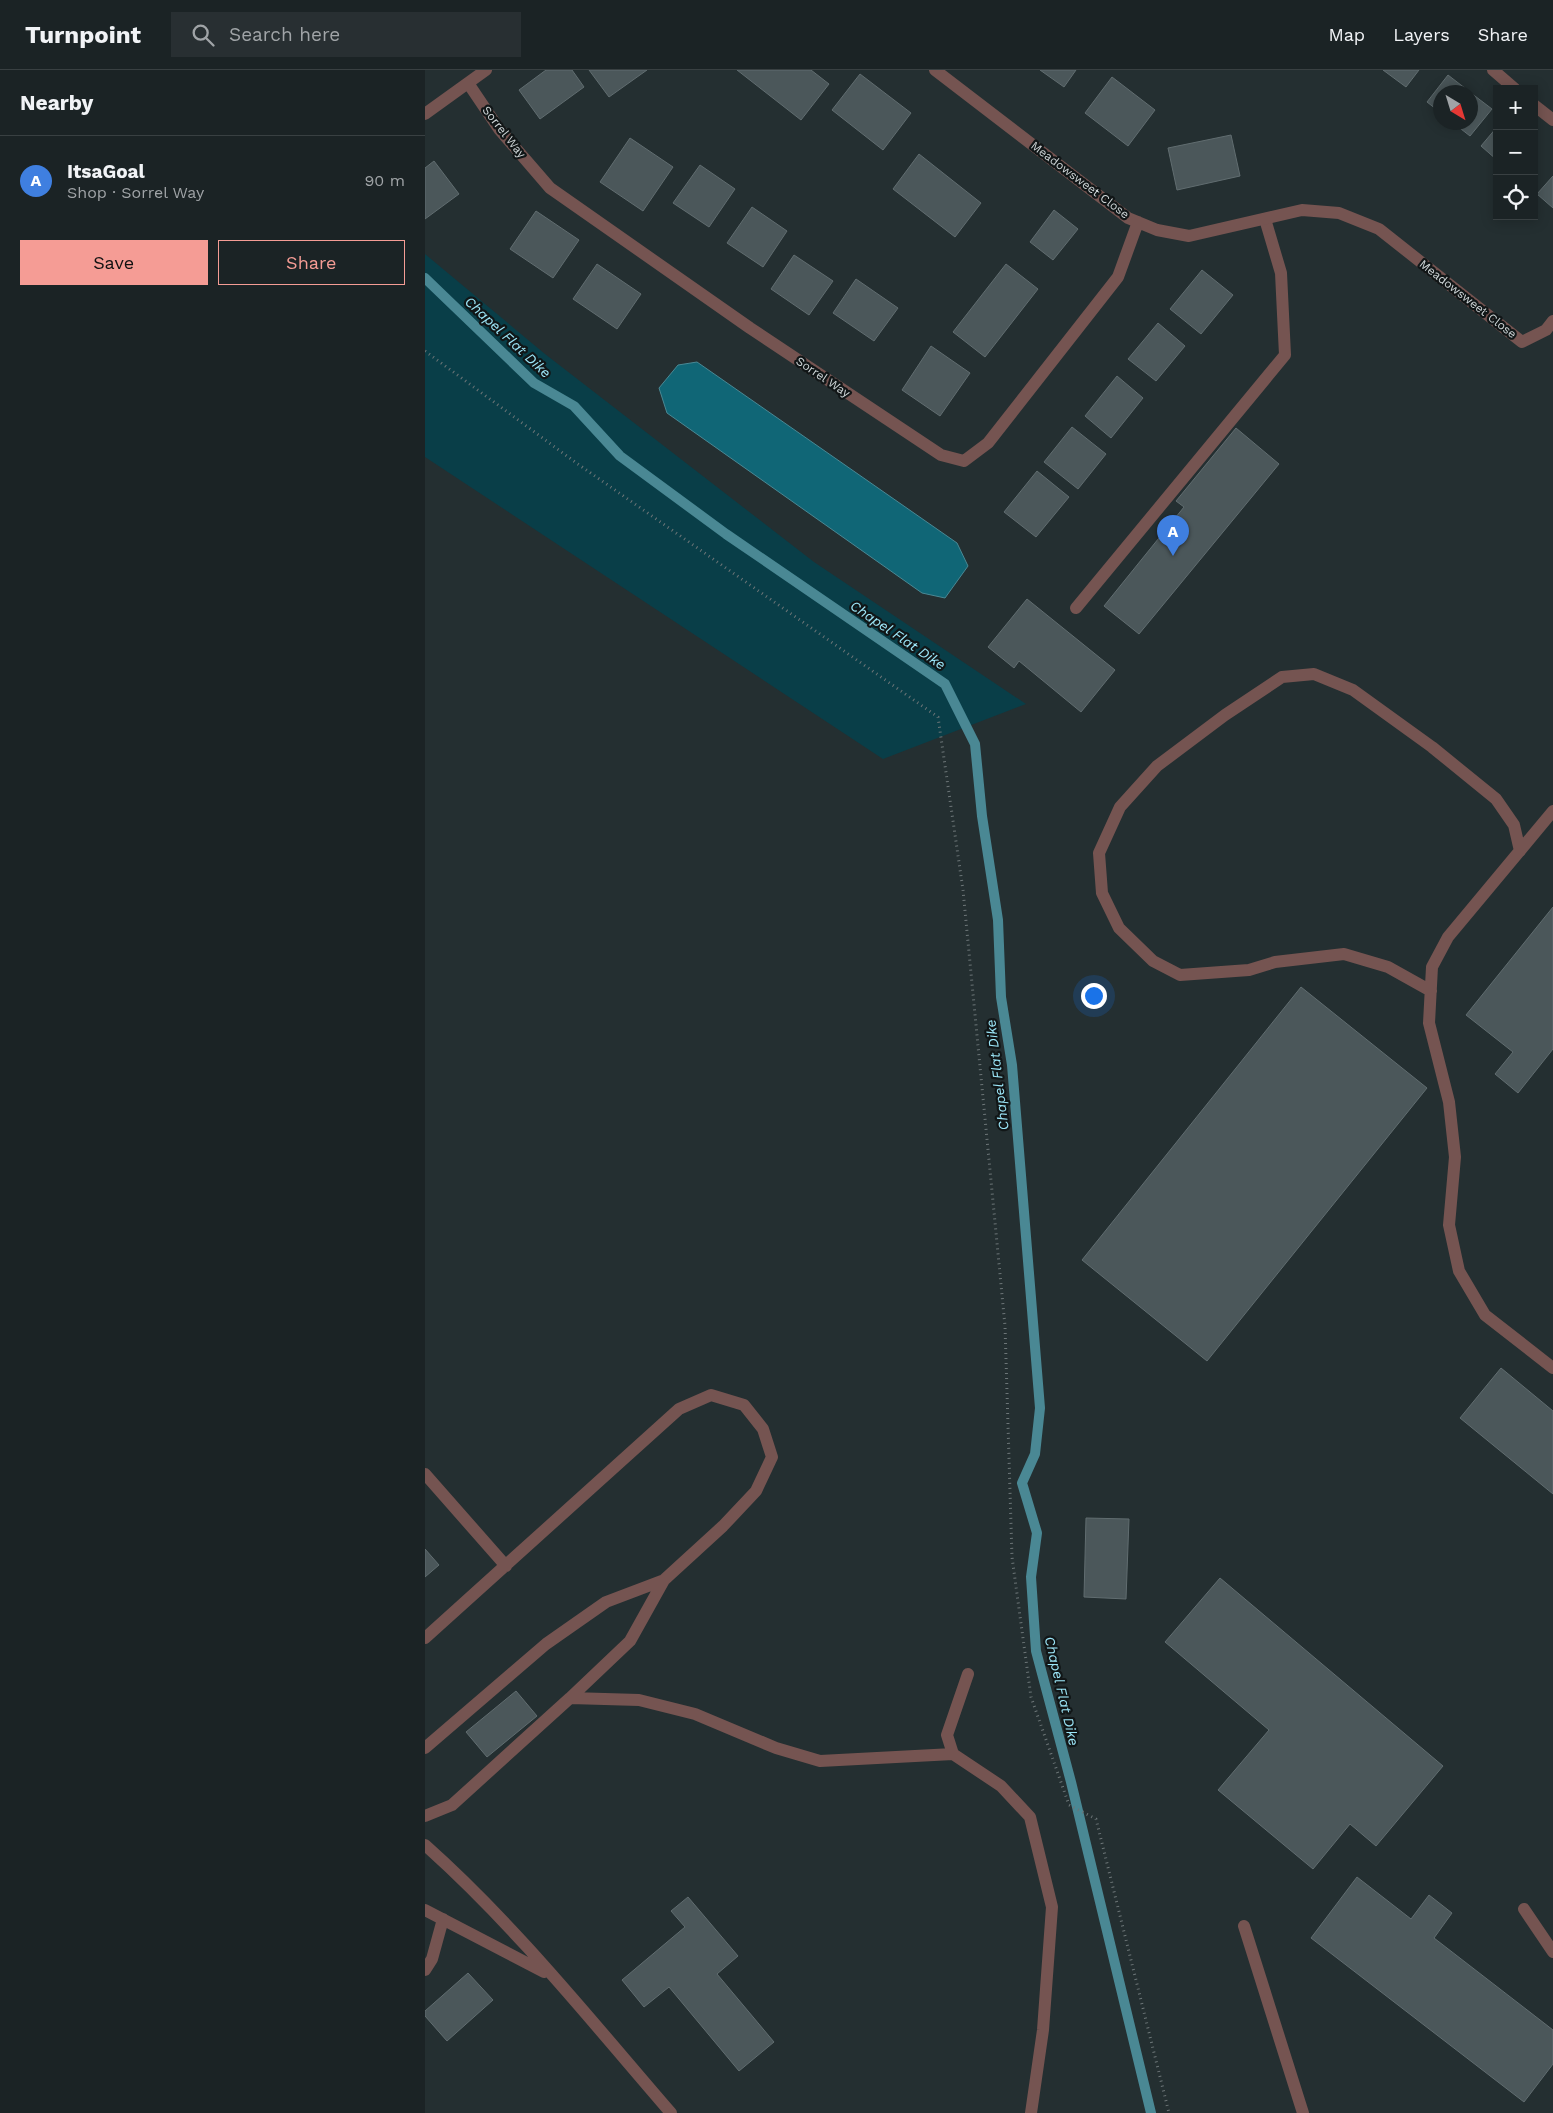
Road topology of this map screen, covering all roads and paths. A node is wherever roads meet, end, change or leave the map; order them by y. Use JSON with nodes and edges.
{"nodes":[{"id":1,"x":486,"y":70,"type":"edge"},
{"id":2,"x":935,"y":70,"type":"edge"},
{"id":3,"x":1493,"y":70,"type":"edge"},
{"id":4,"x":468,"y":83,"type":"junction"},
{"id":5,"x":1510,"y":85,"type":"edge"},
{"id":6,"x":1538,"y":108,"type":"edge"},
{"id":7,"x":425,"y":114,"type":"edge"},
{"id":8,"x":1553,"y":120,"type":"edge"},
{"id":9,"x":1265,"y":219,"type":"junction"},
{"id":10,"x":1138,"y":222,"type":"junction"},
{"id":11,"x":1553,"y":322,"type":"edge"},
{"id":12,"x":425,"y":351,"type":"edge"},
{"id":13,"x":1076,"y":608,"type":"dead end"},
{"id":14,"x":1553,"y":811,"type":"edge"},
{"id":15,"x":1520,"y":851,"type":"junction"},
{"id":16,"x":1431,"y":991,"type":"junction"},
{"id":17,"x":1553,"y":1368,"type":"edge"},
{"id":18,"x":425,"y":1474,"type":"edge"},
{"id":19,"x":506,"y":1566,"type":"junction"},
{"id":20,"x":664,"y":1580,"type":"junction"},
{"id":21,"x":425,"y":1638,"type":"edge"},
{"id":22,"x":968,"y":1674,"type":"dead end"},
{"id":23,"x":571,"y":1698,"type":"junction"},
{"id":24,"x":425,"y":1748,"type":"edge"},
{"id":25,"x":953,"y":1754,"type":"junction"},
{"id":26,"x":425,"y":1816,"type":"edge"},
{"id":27,"x":425,"y":1846,"type":"edge"},
{"id":28,"x":1524,"y":1909,"type":"dead end"},
{"id":29,"x":425,"y":1910,"type":"edge"},
{"id":30,"x":443,"y":1919,"type":"junction"},
{"id":31,"x":1244,"y":1926,"type":"dead end"},
{"id":32,"x":1553,"y":1952,"type":"edge"},
{"id":33,"x":425,"y":1970,"type":"edge"},
{"id":34,"x":553,"y":1976,"type":"junction"},
{"id":35,"x":671,"y":2113,"type":"edge"},
{"id":36,"x":1031,"y":2113,"type":"edge"},
{"id":37,"x":1169,"y":2113,"type":"edge"},
{"id":38,"x":1303,"y":2113,"type":"edge"}],
"edges":[{"from":1,"to":4,"type":"street"},
{"from":2,"to":10,"type":"street","name":"Meadowsweet Close"},
{"from":3,"to":5,"type":"street"},
{"from":4,"to":7,"type":"street"},
{"from":4,"to":10,"type":"street","name":"Sorrel Way"},
{"from":6,"to":8,"type":"street"},
{"from":9,"to":10,"type":"street","name":"Meadowsweet Close"},
{"from":9,"to":11,"type":"street","name":"Meadowsweet Close"},
{"from":9,"to":13,"type":"street"},
{"from":12,"to":37,"type":"path"},
{"from":14,"to":15,"type":"street"},
{"from":15,"to":16,"type":"street"},
{"from":15,"to":16,"type":"street"},
{"from":16,"to":17,"type":"street"},
{"from":18,"to":19,"type":"street"},
{"from":19,"to":20,"type":"street"},
{"from":19,"to":21,"type":"street"},
{"from":20,"to":23,"type":"street"},
{"from":20,"to":24,"type":"street"},
{"from":22,"to":25,"type":"street"},
{"from":23,"to":25,"type":"street"},
{"from":23,"to":26,"type":"street"},
{"from":25,"to":36,"type":"street"},
{"from":27,"to":34,"type":"street"},
{"from":28,"to":32,"type":"street"},
{"from":29,"to":30,"type":"street"},
{"from":30,"to":33,"type":"street"},
{"from":30,"to":34,"type":"street"},
{"from":31,"to":38,"type":"street"},
{"from":34,"to":35,"type":"street"}]}
